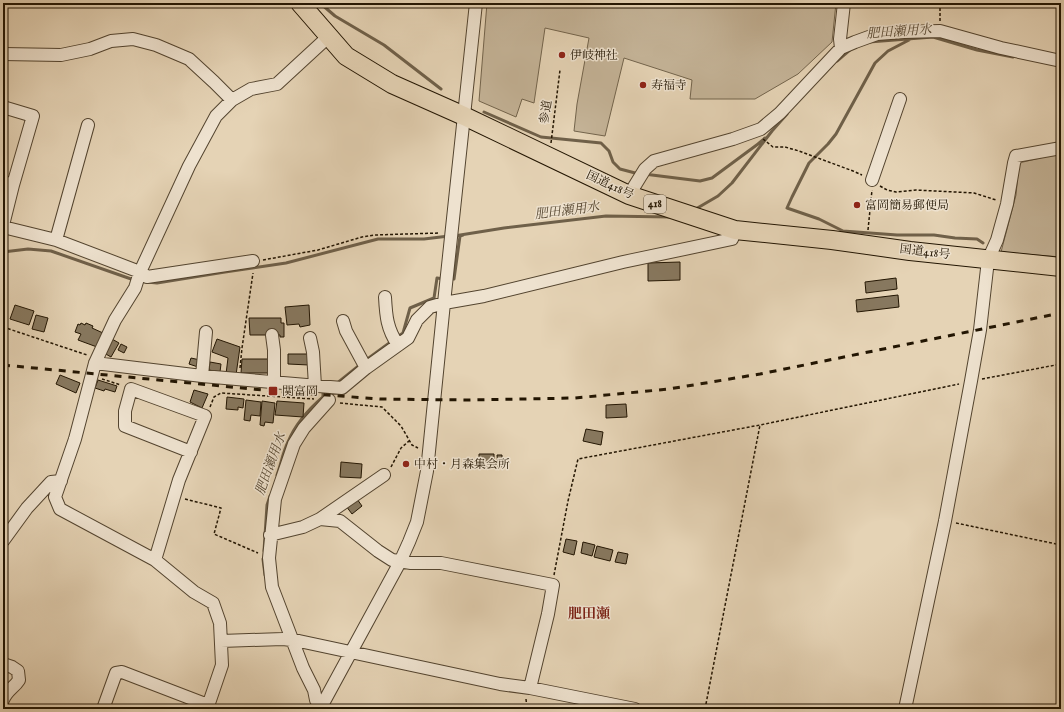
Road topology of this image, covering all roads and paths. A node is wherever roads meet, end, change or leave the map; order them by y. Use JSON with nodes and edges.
{"nodes":[{"id":1,"x":300,"y":3,"type":"edge"},
{"id":2,"x":476,"y":3,"type":"edge"},
{"id":3,"x":844,"y":3,"type":"edge"},
{"id":4,"x":940,"y":3,"type":"edge"},
{"id":5,"x":940,"y":31,"type":"junction"},
{"id":6,"x":328,"y":37,"type":"junction"},
{"id":7,"x":841,"y":48,"type":"junction"},
{"id":8,"x":3,"y":54,"type":"edge"},
{"id":9,"x":1061,"y":61,"type":"edge"},
{"id":10,"x":560,"y":70,"type":"dead end"},
{"id":11,"x":900,"y":99,"type":"dead end"},
{"id":12,"x":232,"y":100,"type":"junction"},
{"id":13,"x":3,"y":107,"type":"edge"},
{"id":14,"x":464,"y":116,"type":"junction"},
{"id":15,"x":88,"y":125,"type":"dead end"},
{"id":16,"x":1061,"y":148,"type":"edge"},
{"id":17,"x":549,"y":156,"type":"junction"},
{"id":18,"x":872,"y":180,"type":"joint"},
{"id":19,"x":8,"y":183,"type":"edge"},
{"id":20,"x":629,"y":195,"type":"junction"},
{"id":21,"x":3,"y":226,"type":"edge"},
{"id":22,"x":735,"y":230,"type":"junction"},
{"id":23,"x":451,"y":231,"type":"junction"},
{"id":24,"x":56,"y":240,"type":"junction"},
{"id":25,"x":867,"y":245,"type":"junction"},
{"id":26,"x":988,"y":260,"type":"junction"},
{"id":27,"x":253,"y":261,"type":"junction"},
{"id":28,"x":1061,"y":267,"type":"edge"},
{"id":29,"x":140,"y":272,"type":"junction"},
{"id":30,"x":385,"y":297,"type":"dead end"},
{"id":31,"x":444,"y":303,"type":"junction"},
{"id":32,"x":343,"y":321,"type":"dead end"},
{"id":33,"x":3,"y":327,"type":"edge"},
{"id":34,"x":206,"y":332,"type":"dead end"},
{"id":35,"x":272,"y":335,"type":"dead end"},
{"id":36,"x":310,"y":338,"type":"dead end"},
{"id":37,"x":398,"y":345,"type":"junction"},
{"id":38,"x":96,"y":361,"type":"junction"},
{"id":39,"x":1061,"y":364,"type":"edge"},
{"id":40,"x":366,"y":368,"type":"junction"},
{"id":41,"x":92,"y":376,"type":"junction"},
{"id":42,"x":202,"y":376,"type":"junction"},
{"id":43,"x":239,"y":380,"type":"junction"},
{"id":44,"x":971,"y":381,"type":"junction"},
{"id":45,"x":274,"y":383,"type":"junction"},
{"id":46,"x":315,"y":386,"type":"junction"},
{"id":47,"x":131,"y":389,"type":"junction"},
{"id":48,"x":329,"y":400,"type":"junction"},
{"id":49,"x":206,"y":416,"type":"junction"},
{"id":50,"x":760,"y":425,"type":"junction"},
{"id":51,"x":409,"y":441,"type":"junction"},
{"id":52,"x":429,"y":449,"type":"junction"},
{"id":53,"x":190,"y":452,"type":"junction"},
{"id":54,"x":384,"y":475,"type":"joint"},
{"id":55,"x":61,"y":481,"type":"junction"},
{"id":56,"x":174,"y":496,"type":"junction"},
{"id":57,"x":320,"y":519,"type":"junction"},
{"id":58,"x":944,"y":521,"type":"junction"},
{"id":59,"x":270,"y":536,"type":"junction"},
{"id":60,"x":3,"y":541,"type":"edge"},
{"id":61,"x":1061,"y":545,"type":"edge"},
{"id":62,"x":269,"y":558,"type":"junction"},
{"id":63,"x":155,"y":560,"type":"junction"},
{"id":64,"x":400,"y":562,"type":"junction"},
{"id":65,"x":553,"y":585,"type":"junction"},
{"id":66,"x":293,"y":640,"type":"junction"},
{"id":67,"x":221,"y":641,"type":"junction"},
{"id":68,"x":351,"y":652,"type":"junction"},
{"id":69,"x":3,"y":664,"type":"edge"},
{"id":70,"x":530,"y":688,"type":"junction"},
{"id":71,"x":3,"y":700,"type":"edge"},
{"id":72,"x":527,"y":702,"type":"dead end"},
{"id":73,"x":207,"y":707,"type":"edge"},
{"id":74,"x":321,"y":708,"type":"edge"},
{"id":75,"x":103,"y":709,"type":"edge"},
{"id":76,"x":527,"y":709,"type":"edge"},
{"id":77,"x":635,"y":709,"type":"edge"},
{"id":78,"x":705,"y":709,"type":"edge"},
{"id":79,"x":905,"y":709,"type":"edge"}],
"edges":[{"from":1,"to":6,"type":"highway","name":"国道418号","number":"418"},
{"from":2,"to":14,"type":"street"},
{"from":3,"to":7,"type":"street"},
{"from":4,"to":5,"type":"path"},
{"from":5,"to":7,"type":"street"},
{"from":5,"to":9,"type":"street"},
{"from":6,"to":12,"type":"street"},
{"from":6,"to":14,"type":"highway","name":"国道418号","number":"418"},
{"from":7,"to":20,"type":"street"},
{"from":8,"to":12,"type":"street"},
{"from":10,"to":17,"type":"path","name":"参道"},
{"from":11,"to":18,"type":"street"},
{"from":12,"to":29,"type":"street"},
{"from":13,"to":19,"type":"street"},
{"from":14,"to":17,"type":"highway","name":"国道418号","number":"418"},
{"from":14,"to":23,"type":"street"},
{"from":15,"to":24,"type":"street"},
{"from":16,"to":26,"type":"street"},
{"from":17,"to":20,"type":"highway","name":"国道418号","number":"418"},
{"from":18,"to":25,"type":"path"},
{"from":19,"to":21,"type":"street"},
{"from":20,"to":22,"type":"highway","name":"国道418号","number":"418"},
{"from":21,"to":24,"type":"street"},
{"from":22,"to":25,"type":"highway","name":"国道418号","number":"418"},
{"from":22,"to":31,"type":"street"},
{"from":23,"to":27,"type":"path"},
{"from":23,"to":31,"type":"street"},
{"from":24,"to":29,"type":"street"},
{"from":25,"to":26,"type":"highway","name":"国道418号","number":"418"},
{"from":26,"to":28,"type":"highway","name":"国道418号","number":"418"},
{"from":26,"to":44,"type":"street"},
{"from":27,"to":29,"type":"street"},
{"from":27,"to":43,"type":"path"},
{"from":29,"to":38,"type":"street"},
{"from":30,"to":37,"type":"street"},
{"from":31,"to":37,"type":"street"},
{"from":31,"to":52,"type":"street"},
{"from":32,"to":40,"type":"street"},
{"from":33,"to":38,"type":"path"},
{"from":34,"to":42,"type":"street"},
{"from":35,"to":45,"type":"street"},
{"from":36,"to":46,"type":"street"},
{"from":37,"to":40,"type":"street"},
{"from":38,"to":41,"type":"street"},
{"from":38,"to":42,"type":"street"},
{"from":39,"to":44,"type":"path"},
{"from":40,"to":46,"type":"street"},
{"from":41,"to":47,"type":"path"},
{"from":41,"to":55,"type":"street"},
{"from":42,"to":43,"type":"street"},
{"from":43,"to":45,"type":"street"},
{"from":44,"to":50,"type":"path"},
{"from":44,"to":58,"type":"street"},
{"from":45,"to":46,"type":"street"},
{"from":47,"to":49,"type":"street"},
{"from":47,"to":53,"type":"street"},
{"from":48,"to":49,"type":"path"},
{"from":48,"to":51,"type":"path"},
{"from":48,"to":59,"type":"street"},
{"from":49,"to":53,"type":"street"},
{"from":50,"to":65,"type":"path"},
{"from":50,"to":78,"type":"path"},
{"from":51,"to":52,"type":"path"},
{"from":51,"to":54,"type":"path"},
{"from":52,"to":64,"type":"street"},
{"from":53,"to":56,"type":"street"},
{"from":54,"to":57,"type":"street"},
{"from":55,"to":60,"type":"street"},
{"from":55,"to":63,"type":"street"},
{"from":56,"to":62,"type":"path"},
{"from":56,"to":63,"type":"street"},
{"from":57,"to":59,"type":"street"},
{"from":57,"to":64,"type":"street"},
{"from":58,"to":61,"type":"path"},
{"from":58,"to":79,"type":"street"},
{"from":59,"to":62,"type":"street"},
{"from":62,"to":66,"type":"street"},
{"from":63,"to":67,"type":"street"},
{"from":64,"to":65,"type":"street"},
{"from":64,"to":68,"type":"street"},
{"from":65,"to":70,"type":"street"},
{"from":66,"to":67,"type":"street"},
{"from":66,"to":68,"type":"street"},
{"from":66,"to":74,"type":"street"},
{"from":67,"to":73,"type":"street"},
{"from":68,"to":70,"type":"street"},
{"from":68,"to":74,"type":"street"},
{"from":69,"to":71,"type":"street"},
{"from":70,"to":77,"type":"street"},
{"from":72,"to":76,"type":"path"},
{"from":73,"to":75,"type":"street"}]}
